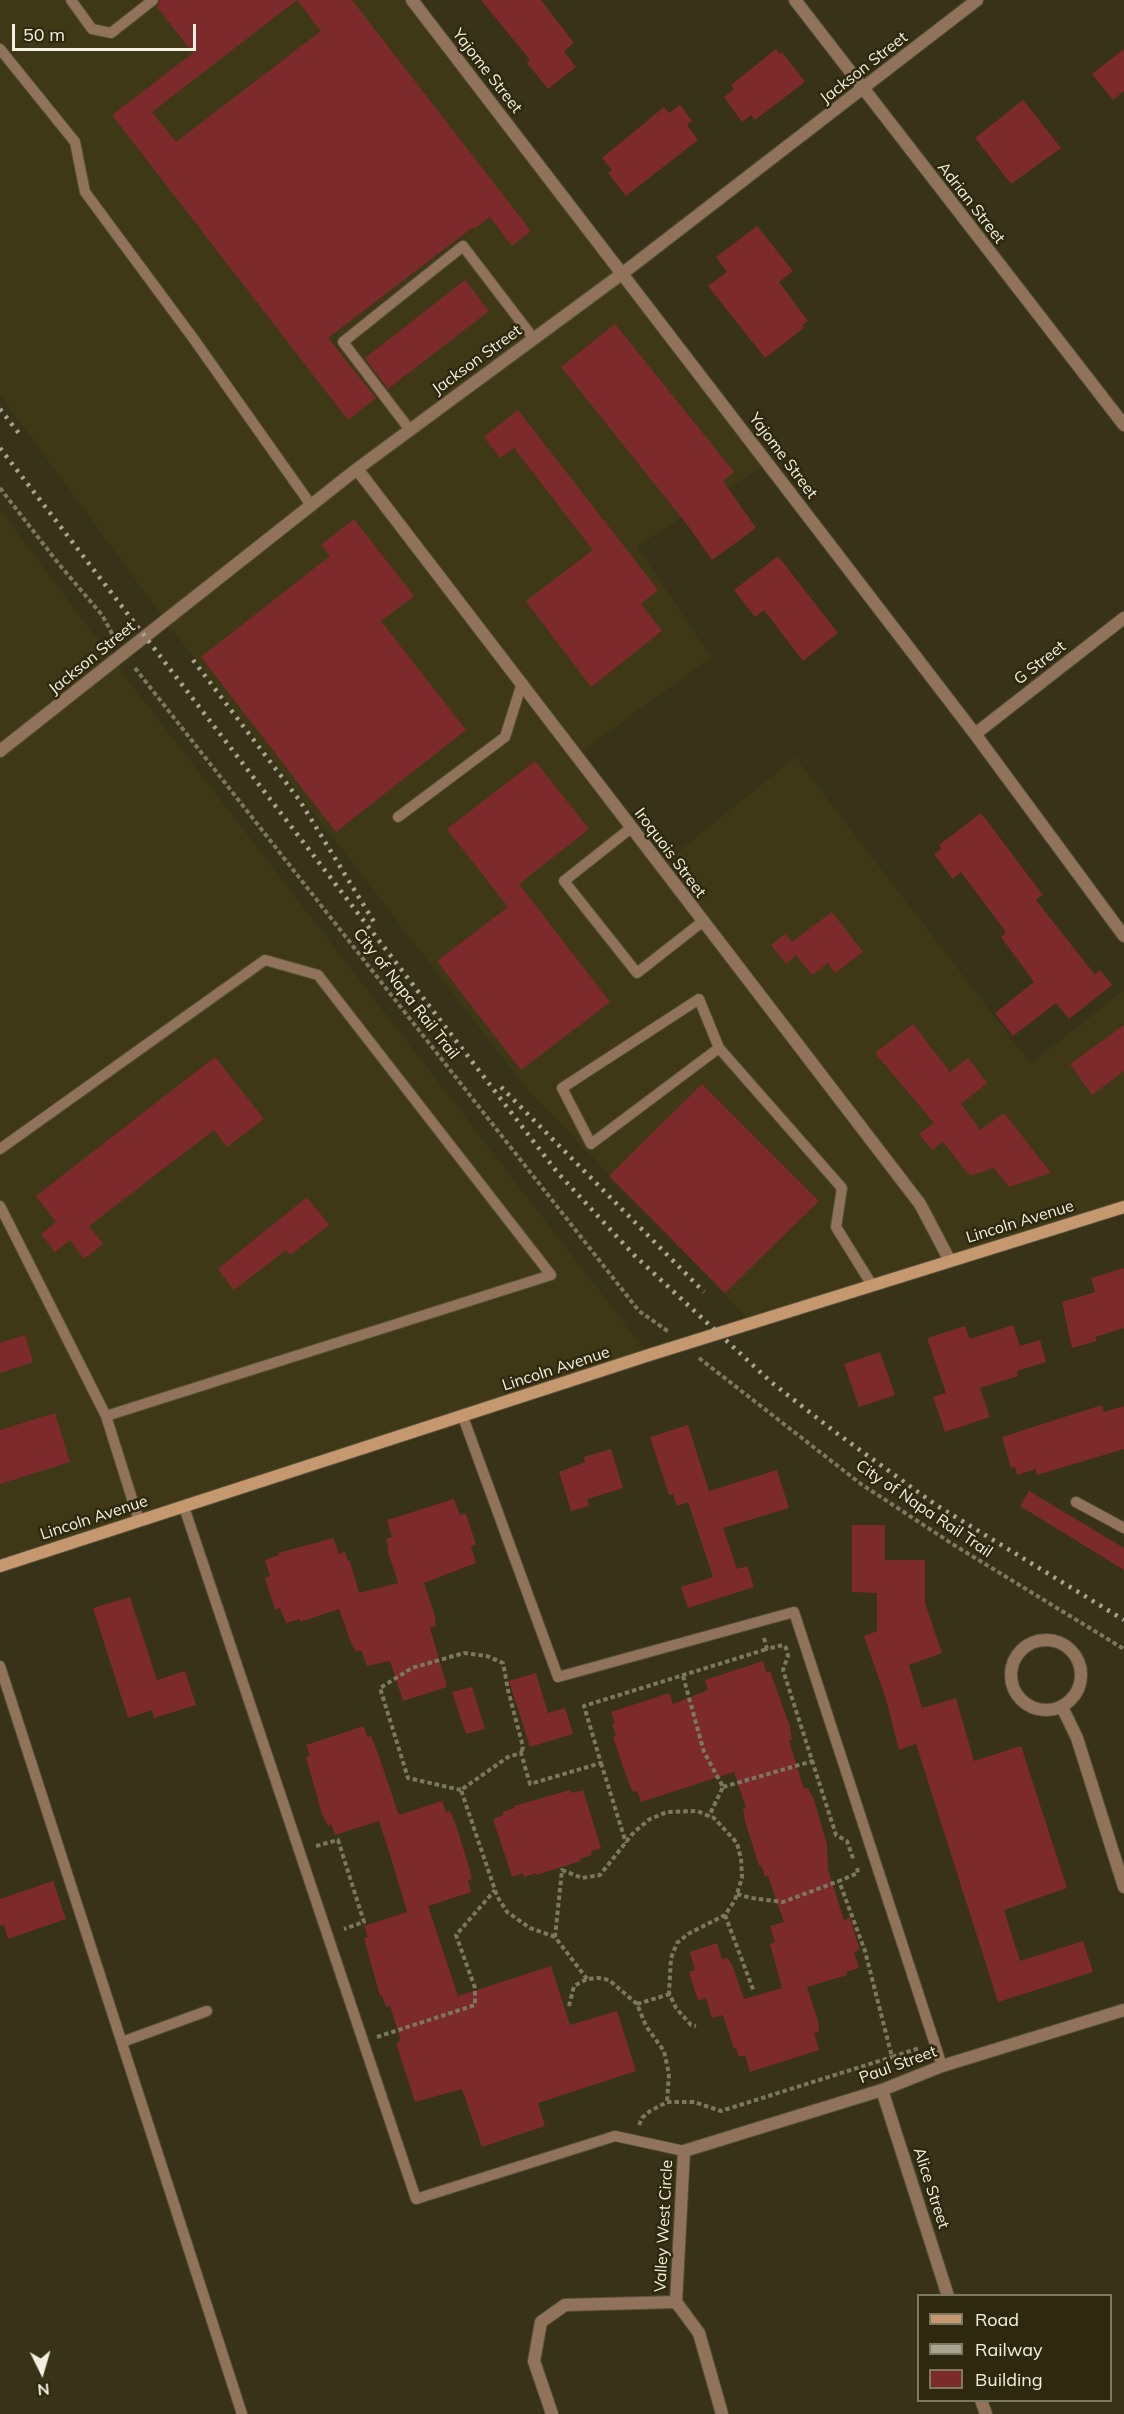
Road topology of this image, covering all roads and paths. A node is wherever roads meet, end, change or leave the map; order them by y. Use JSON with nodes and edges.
{"nodes":[{"id":1,"x":71,"y":0,"type":"edge"},
{"id":2,"x":153,"y":0,"type":"edge"},
{"id":3,"x":412,"y":0,"type":"edge"},
{"id":4,"x":795,"y":0,"type":"edge"},
{"id":5,"x":977,"y":0,"type":"edge"},
{"id":6,"x":0,"y":49,"type":"edge"},
{"id":7,"x":862,"y":91,"type":"junction"},
{"id":8,"x":623,"y":273,"type":"junction"},
{"id":9,"x":534,"y":339,"type":"junction"},
{"id":10,"x":1124,"y":425,"type":"edge"},
{"id":11,"x":410,"y":430,"type":"junction"},
{"id":12,"x":357,"y":470,"type":"junction"},
{"id":13,"x":0,"y":488,"type":"edge"},
{"id":14,"x":311,"y":505,"type":"junction"},
{"id":15,"x":1124,"y":618,"type":"edge"},
{"id":16,"x":116,"y":640,"type":"dead end"},
{"id":17,"x":142,"y":676,"type":"dead end"},
{"id":18,"x":522,"y":683,"type":"junction"},
{"id":19,"x":975,"y":734,"type":"junction"},
{"id":20,"x":0,"y":751,"type":"edge"},
{"id":21,"x":398,"y":817,"type":"dead end"},
{"id":22,"x":631,"y":828,"type":"junction"},
{"id":23,"x":702,"y":922,"type":"junction"},
{"id":24,"x":1124,"y":936,"type":"edge"},
{"id":25,"x":719,"y":1048,"type":"junction"},
{"id":26,"x":0,"y":1149,"type":"edge"},
{"id":27,"x":0,"y":1206,"type":"edge"},
{"id":28,"x":1124,"y":1206,"type":"edge"},
{"id":29,"x":950,"y":1261,"type":"junction"},
{"id":30,"x":872,"y":1285,"type":"junction"},
{"id":31,"x":655,"y":1321,"type":"dead end"},
{"id":32,"x":720,"y":1376,"type":"dead end"},
{"id":33,"x":106,"y":1416,"type":"junction"},
{"id":34,"x":462,"y":1417,"type":"junction"},
{"id":35,"x":1076,"y":1502,"type":"dead end"},
{"id":36,"x":184,"y":1507,"type":"junction"},
{"id":37,"x":139,"y":1521,"type":"junction"},
{"id":38,"x":1124,"y":1528,"type":"edge"},
{"id":39,"x":0,"y":1566,"type":"edge"},
{"id":40,"x":758,"y":1622,"type":"junction"},
{"id":41,"x":767,"y":1649,"type":"junction"},
{"id":42,"x":1124,"y":1649,"type":"edge"},
{"id":43,"x":0,"y":1666,"type":"edge"},
{"id":44,"x":683,"y":1676,"type":"junction"},
{"id":45,"x":1062,"y":1707,"type":"junction"},
{"id":46,"x":521,"y":1753,"type":"junction"},
{"id":47,"x":813,"y":1761,"type":"junction"},
{"id":48,"x":602,"y":1763,"type":"junction"},
{"id":49,"x":723,"y":1787,"type":"junction"},
{"id":50,"x":461,"y":1790,"type":"junction"},
{"id":51,"x":709,"y":1816,"type":"junction"},
{"id":52,"x":312,"y":1836,"type":"dead end"},
{"id":53,"x":626,"y":1843,"type":"junction"},
{"id":54,"x":839,"y":1881,"type":"junction"},
{"id":55,"x":1124,"y":1887,"type":"edge"},
{"id":56,"x":495,"y":1890,"type":"junction"},
{"id":57,"x":737,"y":1894,"type":"junction"},
{"id":58,"x":725,"y":1915,"type":"junction"},
{"id":59,"x":555,"y":1937,"type":"junction"},
{"id":60,"x":346,"y":1940,"type":"dead end"},
{"id":61,"x":587,"y":1979,"type":"junction"},
{"id":62,"x":754,"y":1992,"type":"dead end"},
{"id":63,"x":670,"y":1994,"type":"junction"},
{"id":64,"x":637,"y":2004,"type":"junction"},
{"id":65,"x":569,"y":2006,"type":"dead end"},
{"id":66,"x":1124,"y":2010,"type":"edge"},
{"id":67,"x":207,"y":2012,"type":"dead end"},
{"id":68,"x":374,"y":2026,"type":"dead end"},
{"id":69,"x":696,"y":2026,"type":"dead end"},
{"id":70,"x":122,"y":2042,"type":"junction"},
{"id":71,"x":934,"y":2043,"type":"junction"},
{"id":72,"x":892,"y":2056,"type":"junction"},
{"id":73,"x":942,"y":2066,"type":"junction"},
{"id":74,"x":882,"y":2090,"type":"junction"},
{"id":75,"x":668,"y":2103,"type":"junction"},
{"id":76,"x":633,"y":2140,"type":"junction"},
{"id":77,"x":684,"y":2151,"type":"junction"},
{"id":78,"x":948,"y":2294,"type":"edge"},
{"id":79,"x":676,"y":2302,"type":"junction"},
{"id":80,"x":242,"y":2414,"type":"edge"},
{"id":81,"x":552,"y":2414,"type":"edge"},
{"id":82,"x":722,"y":2414,"type":"edge"}],
"edges":[{"from":1,"to":2,"type":"lane"},
{"from":3,"to":8,"type":"street","name":"Yajome Street"},
{"from":4,"to":7,"type":"street","name":"Adrian Street"},
{"from":5,"to":7,"type":"street","name":"Jackson Street"},
{"from":6,"to":14,"type":"lane"},
{"from":7,"to":8,"type":"street","name":"Jackson Street"},
{"from":7,"to":10,"type":"street","name":"Adrian Street"},
{"from":8,"to":9,"type":"street","name":"Jackson Street"},
{"from":8,"to":19,"type":"street","name":"Yajome Street"},
{"from":9,"to":11,"type":"street","name":"Jackson Street"},
{"from":9,"to":11,"type":"lane"},
{"from":11,"to":12,"type":"street","name":"Jackson Street"},
{"from":12,"to":14,"type":"street","name":"Jackson Street"},
{"from":12,"to":18,"type":"street","name":"Iroquois Street"},
{"from":13,"to":16,"type":"path"},
{"from":14,"to":20,"type":"street","name":"Jackson Street"},
{"from":15,"to":19,"type":"street","name":"G Street"},
{"from":17,"to":31,"type":"path","name":"City of Napa Rail Trail"},
{"from":18,"to":21,"type":"lane"},
{"from":18,"to":22,"type":"street","name":"Iroquois Street"},
{"from":19,"to":24,"type":"street","name":"Yajome Street"},
{"from":22,"to":23,"type":"street","name":"Iroquois Street"},
{"from":22,"to":23,"type":"lane"},
{"from":23,"to":29,"type":"street","name":"Iroquois Street"},
{"from":25,"to":25,"type":"lane"},
{"from":25,"to":30,"type":"lane"},
{"from":26,"to":33,"type":"lane"},
{"from":27,"to":33,"type":"lane"},
{"from":28,"to":29,"type":"main road","name":"Lincoln Avenue"},
{"from":29,"to":30,"type":"main road","name":"Lincoln Avenue"},
{"from":30,"to":34,"type":"main road","name":"Lincoln Avenue"},
{"from":32,"to":42,"type":"path","name":"City of Napa Rail Trail"},
{"from":33,"to":37,"type":"lane"},
{"from":34,"to":36,"type":"main road","name":"Lincoln Avenue"},
{"from":34,"to":40,"type":"lane"},
{"from":35,"to":38,"type":"lane"},
{"from":36,"to":37,"type":"main road","name":"Lincoln Avenue"},
{"from":36,"to":76,"type":"lane"},
{"from":37,"to":39,"type":"main road","name":"Lincoln Avenue"},
{"from":40,"to":41,"type":"path"},
{"from":40,"to":71,"type":"lane"},
{"from":41,"to":44,"type":"path"},
{"from":41,"to":47,"type":"path"},
{"from":43,"to":70,"type":"lane"},
{"from":44,"to":48,"type":"path"},
{"from":44,"to":49,"type":"path"},
{"from":45,"to":45,"type":"street"},
{"from":45,"to":55,"type":"street"},
{"from":46,"to":48,"type":"path"},
{"from":46,"to":50,"type":"path"},
{"from":46,"to":50,"type":"path"},
{"from":47,"to":49,"type":"path"},
{"from":47,"to":54,"type":"path"},
{"from":48,"to":53,"type":"path"},
{"from":49,"to":51,"type":"path"},
{"from":50,"to":56,"type":"path"},
{"from":51,"to":53,"type":"path"},
{"from":51,"to":57,"type":"path"},
{"from":52,"to":60,"type":"path"},
{"from":53,"to":59,"type":"path"},
{"from":54,"to":57,"type":"path"},
{"from":54,"to":72,"type":"path"},
{"from":56,"to":59,"type":"path"},
{"from":56,"to":68,"type":"path"},
{"from":57,"to":58,"type":"path"},
{"from":58,"to":62,"type":"path"},
{"from":58,"to":63,"type":"path"},
{"from":59,"to":61,"type":"path"},
{"from":61,"to":64,"type":"path"},
{"from":61,"to":65,"type":"path"},
{"from":63,"to":64,"type":"path"},
{"from":63,"to":69,"type":"path"},
{"from":64,"to":75,"type":"path"},
{"from":66,"to":73,"type":"street","name":"Paul Street"},
{"from":67,"to":70,"type":"lane"},
{"from":70,"to":80,"type":"lane"},
{"from":71,"to":72,"type":"path"},
{"from":71,"to":73,"type":"lane"},
{"from":72,"to":75,"type":"path"},
{"from":73,"to":74,"type":"street","name":"Paul Street"},
{"from":74,"to":77,"type":"street","name":"Paul Street"},
{"from":74,"to":78,"type":"street","name":"Alice Street"},
{"from":75,"to":76,"type":"path"},
{"from":76,"to":77,"type":"lane"},
{"from":77,"to":79,"type":"street","name":"Valley West Circle"},
{"from":79,"to":81,"type":"street","name":"Valley West Circle"},
{"from":79,"to":82,"type":"street","name":"Valley West Circle"}]}
